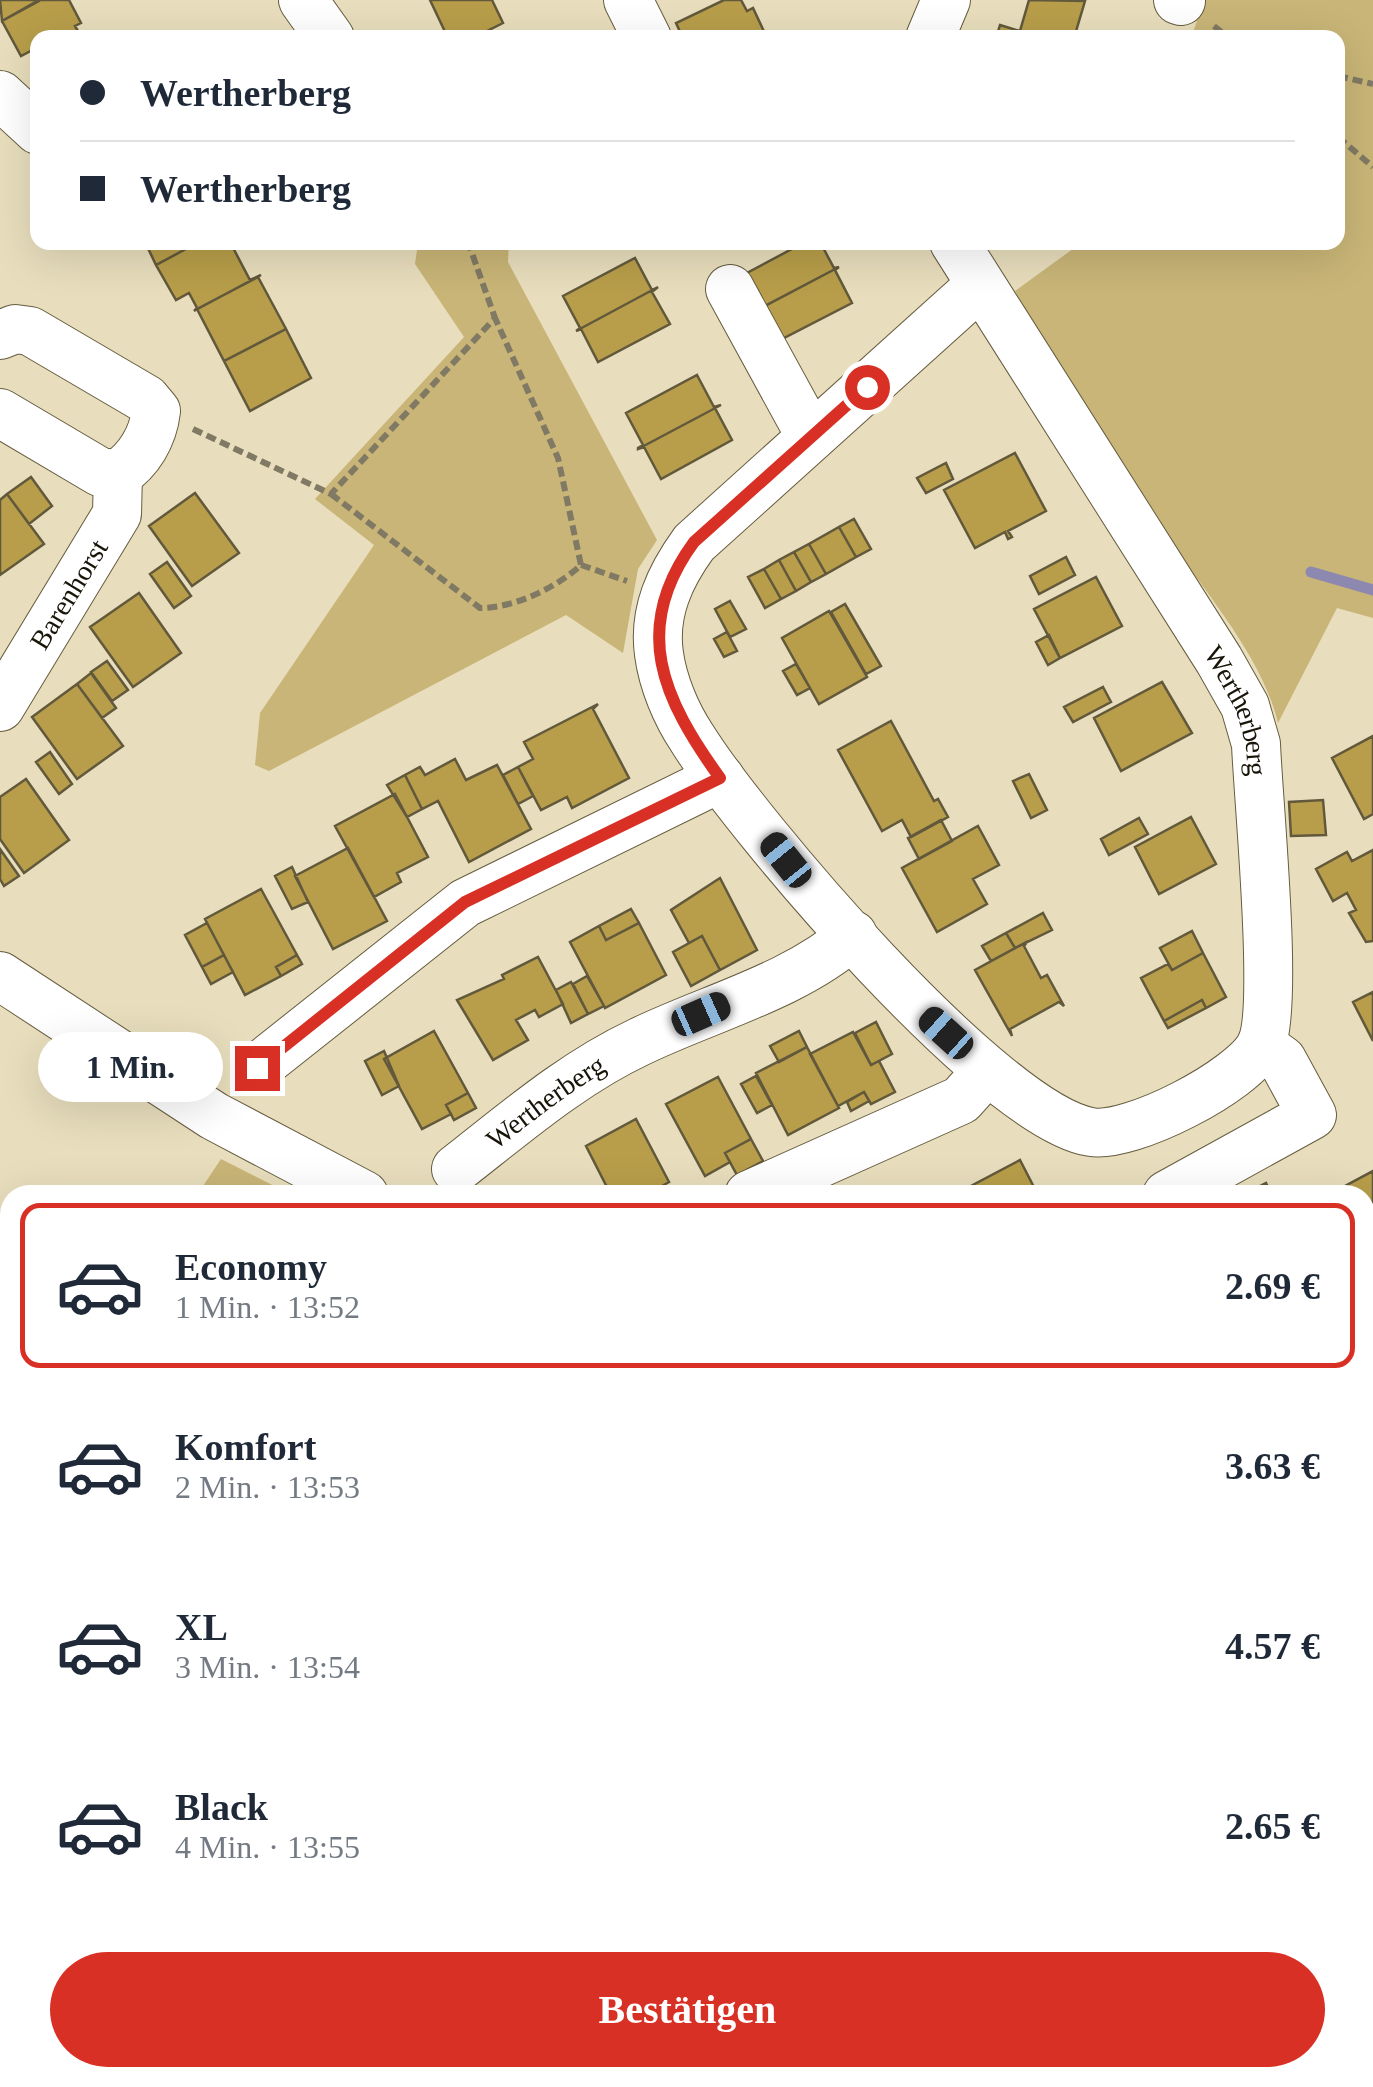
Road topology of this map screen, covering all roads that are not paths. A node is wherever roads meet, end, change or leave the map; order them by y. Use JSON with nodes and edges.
{"nodes":[{"id":1,"x":303,"y":0,"type":"edge"},
{"id":2,"x":628,"y":0,"type":"edge"},
{"id":3,"x":946,"y":0,"type":"edge"},
{"id":4,"x":324,"y":30,"type":"edge"},
{"id":5,"x":643,"y":30,"type":"edge"},
{"id":6,"x":933,"y":30,"type":"edge"},
{"id":7,"x":0,"y":95,"type":"edge"},
{"id":8,"x":30,"y":123,"type":"edge"},
{"id":9,"x":958,"y":250,"type":"edge"},
{"id":10,"x":978,"y":287,"type":"junction"},
{"id":11,"x":730,"y":289,"type":"dead end"},
{"id":12,"x":0,"y":335,"type":"edge"},
{"id":13,"x":0,"y":413,"type":"edge"},
{"id":14,"x":811,"y":437,"type":"junction"},
{"id":15,"x":118,"y":474,"type":"junction"},
{"id":16,"x":0,"y":707,"type":"edge"},
{"id":17,"x":720,"y":778,"type":"junction"},
{"id":18,"x":852,"y":935,"type":"junction"},
{"id":19,"x":0,"y":976,"type":"edge"},
{"id":20,"x":1261,"y":1044,"type":"junction"},
{"id":21,"x":257,"y":1068,"type":"dead end"},
{"id":22,"x":987,"y":1070,"type":"junction"},
{"id":23,"x":1130,"y":1128,"type":"junction"},
{"id":24,"x":456,"y":1170,"type":"dead end"},
{"id":25,"x":345,"y":1185,"type":"edge"},
{"id":26,"x":771,"y":1185,"type":"edge"},
{"id":27,"x":1161,"y":1185,"type":"edge"},
{"id":28,"x":1184,"y":1185,"type":"edge"}],
"edges":[{"from":1,"to":4,"type":"street"},
{"from":2,"to":5,"type":"street"},
{"from":3,"to":6,"type":"street"},
{"from":7,"to":8,"type":"street"},
{"from":9,"to":10,"type":"street","name":"Wertherberg"},
{"from":10,"to":14,"type":"street"},
{"from":10,"to":20,"type":"street","name":"Wertherberg"},
{"from":11,"to":14,"type":"street"},
{"from":12,"to":15,"type":"street"},
{"from":13,"to":15,"type":"street"},
{"from":14,"to":17,"type":"street"},
{"from":15,"to":16,"type":"street","name":"Barenhorst"},
{"from":17,"to":18,"type":"street"},
{"from":17,"to":21,"type":"street"},
{"from":18,"to":22,"type":"street"},
{"from":18,"to":24,"type":"street","name":"Wertherberg"},
{"from":19,"to":25,"type":"street"},
{"from":20,"to":23,"type":"street"},
{"from":20,"to":28,"type":"street"},
{"from":22,"to":23,"type":"street"},
{"from":22,"to":26,"type":"street"},
{"from":23,"to":27,"type":"street"}]}
